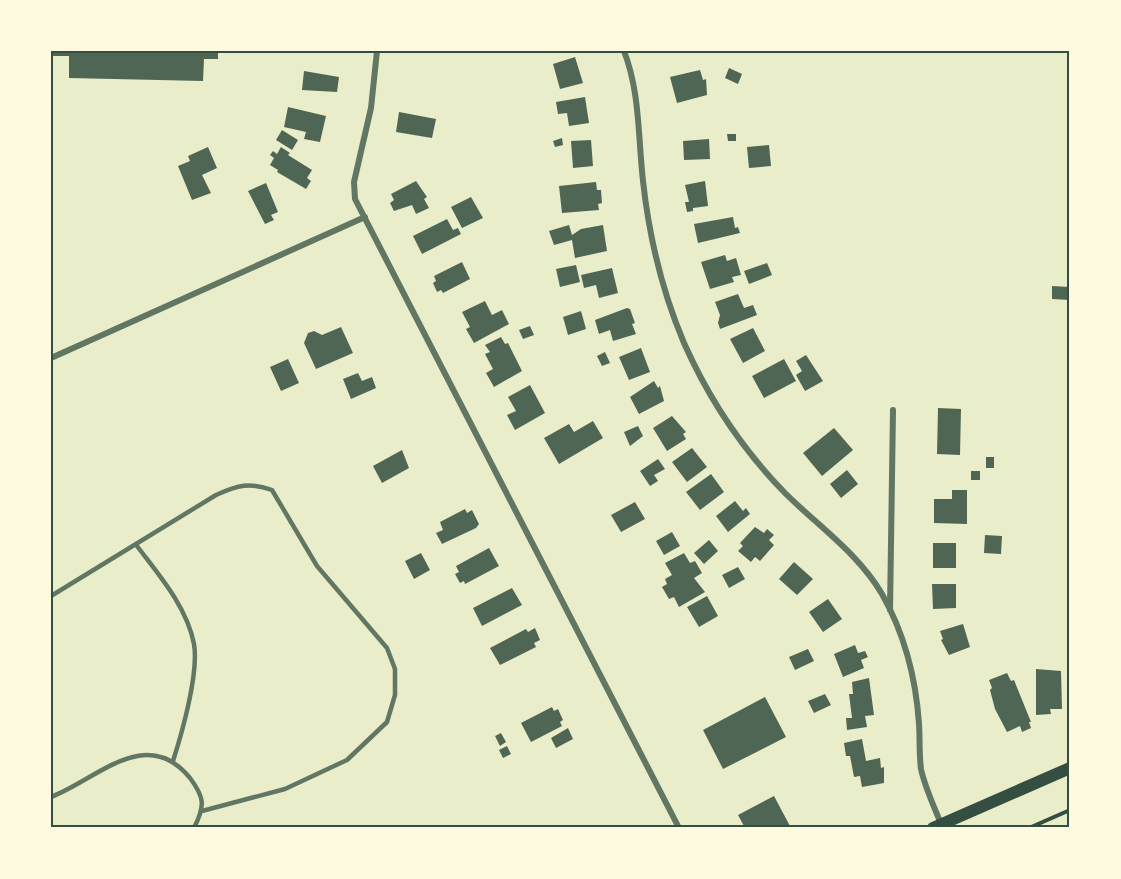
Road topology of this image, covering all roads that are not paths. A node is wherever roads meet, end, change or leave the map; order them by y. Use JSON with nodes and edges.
{"nodes":[{"id":1,"x":377,"y":51,"type":"edge"},
{"id":2,"x":624,"y":51,"type":"edge"},
{"id":3,"x":364,"y":217,"type":"junction"},
{"id":4,"x":51,"y":358,"type":"edge"},
{"id":5,"x":893,"y":410,"type":"dead end"},
{"id":6,"x":136,"y":546,"type":"junction"},
{"id":7,"x":51,"y":596,"type":"edge"},
{"id":8,"x":890,"y":610,"type":"junction"},
{"id":9,"x":173,"y":761,"type":"junction"},
{"id":10,"x":1070,"y":768,"type":"edge"},
{"id":11,"x":51,"y":797,"type":"edge"},
{"id":12,"x":202,"y":811,"type":"junction"},
{"id":13,"x":937,"y":826,"type":"edge"},
{"id":14,"x":194,"y":828,"type":"edge"},
{"id":15,"x":679,"y":828,"type":"edge"}],
"edges":[{"from":1,"to":3,"type":"street"},
{"from":2,"to":8,"type":"street"},
{"from":3,"to":4,"type":"street"},
{"from":3,"to":15,"type":"street"},
{"from":5,"to":8,"type":"street"},
{"from":6,"to":7,"type":"lane"},
{"from":6,"to":9,"type":"lane"},
{"from":6,"to":12,"type":"lane"},
{"from":8,"to":13,"type":"street"},
{"from":9,"to":11,"type":"lane"},
{"from":9,"to":12,"type":"lane"},
{"from":10,"to":13,"type":"main road"},
{"from":12,"to":14,"type":"lane"}]}
